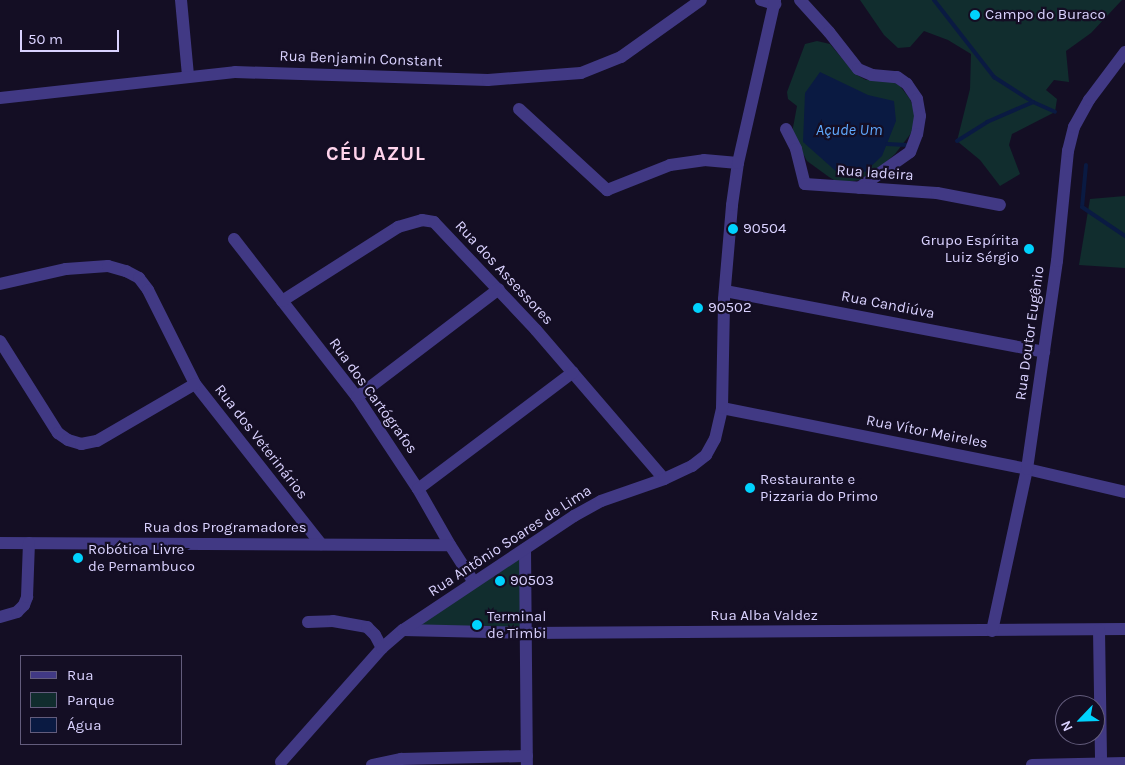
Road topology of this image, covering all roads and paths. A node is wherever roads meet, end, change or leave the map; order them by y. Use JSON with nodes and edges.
{"nodes":[{"id":1,"x":181,"y":0,"type":"edge"},
{"id":2,"x":701,"y":0,"type":"edge"},
{"id":3,"x":761,"y":0,"type":"edge"},
{"id":4,"x":800,"y":0,"type":"edge"},
{"id":5,"x":775,"y":2,"type":"edge"},
{"id":6,"x":1125,"y":52,"type":"edge"},
{"id":7,"x":188,"y":76,"type":"junction"},
{"id":8,"x":0,"y":98,"type":"edge"},
{"id":9,"x":519,"y":110,"type":"dead end"},
{"id":10,"x":786,"y":129,"type":"dead end"},
{"id":11,"x":738,"y":163,"type":"junction"},
{"id":12,"x":859,"y":188,"type":"junction"},
{"id":13,"x":1000,"y":205,"type":"dead end"},
{"id":14,"x":234,"y":239,"type":"dead end"},
{"id":15,"x":0,"y":284,"type":"edge"},
{"id":16,"x":499,"y":289,"type":"junction"},
{"id":17,"x":725,"y":291,"type":"junction"},
{"id":18,"x":282,"y":301,"type":"junction"},
{"id":19,"x":0,"y":341,"type":"edge"},
{"id":20,"x":1044,"y":352,"type":"junction"},
{"id":21,"x":573,"y":372,"type":"junction"},
{"id":22,"x":195,"y":384,"type":"junction"},
{"id":23,"x":357,"y":397,"type":"junction"},
{"id":24,"x":722,"y":408,"type":"junction"},
{"id":25,"x":1027,"y":468,"type":"junction"},
{"id":26,"x":664,"y":479,"type":"junction"},
{"id":27,"x":418,"y":488,"type":"junction"},
{"id":28,"x":1125,"y":492,"type":"edge"},
{"id":29,"x":0,"y":543,"type":"edge"},
{"id":30,"x":29,"y":543,"type":"junction"},
{"id":31,"x":321,"y":544,"type":"junction"},
{"id":32,"x":450,"y":545,"type":"junction"},
{"id":33,"x":525,"y":549,"type":"junction"},
{"id":34,"x":473,"y":581,"type":"junction"},
{"id":35,"x":0,"y":617,"type":"edge"},
{"id":36,"x":308,"y":622,"type":"dead end"},
{"id":37,"x":1125,"y":629,"type":"edge"},
{"id":38,"x":402,"y":630,"type":"junction"},
{"id":39,"x":1098,"y":630,"type":"junction"},
{"id":40,"x":992,"y":631,"type":"junction"},
{"id":41,"x":526,"y":632,"type":"junction"},
{"id":42,"x":382,"y":648,"type":"junction"},
{"id":43,"x":527,"y":760,"type":"edge"},
{"id":44,"x":1101,"y":763,"type":"junction"},
{"id":45,"x":1125,"y":763,"type":"edge"},
{"id":46,"x":281,"y":764,"type":"edge"},
{"id":47,"x":372,"y":765,"type":"edge"},
{"id":48,"x":1032,"y":765,"type":"edge"}],
"edges":[{"from":1,"to":7,"type":"street"},
{"from":2,"to":7,"type":"street","name":"Rua Benjamin Constant"},
{"from":3,"to":5,"type":"street"},
{"from":4,"to":12,"type":"street"},
{"from":5,"to":11,"type":"street","name":"Rua Antônio Soares de Lima"},
{"from":6,"to":20,"type":"street","name":"Rua Doutor Eugênio"},
{"from":7,"to":8,"type":"street","name":"Rua Benjamin Constant"},
{"from":9,"to":11,"type":"street"},
{"from":10,"to":12,"type":"street","name":"Rua ladeira"},
{"from":11,"to":17,"type":"street","name":"Rua Antônio Soares de Lima"},
{"from":12,"to":13,"type":"street","name":"Rua ladeira"},
{"from":14,"to":18,"type":"street","name":"Rua dos Cartógrafos"},
{"from":15,"to":22,"type":"street","name":"Rua dos Veterinários"},
{"from":16,"to":18,"type":"street","name":"Rua dos Assessores"},
{"from":16,"to":21,"type":"street","name":"Rua dos Assessores"},
{"from":16,"to":23,"type":"street"},
{"from":17,"to":20,"type":"street","name":"Rua Candiúva"},
{"from":17,"to":24,"type":"street","name":"Rua Antônio Soares de Lima"},
{"from":18,"to":23,"type":"street","name":"Rua dos Cartógrafos"},
{"from":19,"to":22,"type":"street","name":"Rua dos Veterinários"},
{"from":20,"to":25,"type":"street","name":"Rua Doutor Eugênio"},
{"from":21,"to":26,"type":"street","name":"Rua dos Assessores"},
{"from":21,"to":27,"type":"street"},
{"from":22,"to":31,"type":"street","name":"Rua dos Veterinários"},
{"from":23,"to":27,"type":"street","name":"Rua dos Cartógrafos"},
{"from":24,"to":25,"type":"street","name":"Rua Vítor Meireles"},
{"from":24,"to":26,"type":"street","name":"Rua Antônio Soares de Lima"},
{"from":25,"to":28,"type":"street","name":"Rua Vítor Meireles"},
{"from":25,"to":40,"type":"street","name":"Rua Doutor Eugênio"},
{"from":26,"to":33,"type":"street","name":"Rua Antônio Soares de Lima"},
{"from":27,"to":32,"type":"street","name":"Rua dos Cartógrafos"},
{"from":29,"to":30,"type":"street","name":"Rua dos Programadores"},
{"from":30,"to":31,"type":"street","name":"Rua dos Programadores"},
{"from":30,"to":35,"type":"street"},
{"from":31,"to":32,"type":"street","name":"Rua dos Programadores"},
{"from":32,"to":34,"type":"street","name":"Rua dos Cartógrafos"},
{"from":33,"to":34,"type":"street","name":"Rua Antônio Soares de Lima"},
{"from":33,"to":41,"type":"street"},
{"from":34,"to":38,"type":"street","name":"Rua Antônio Soares de Lima"},
{"from":36,"to":42,"type":"street"},
{"from":37,"to":39,"type":"street","name":"Rua Alba Valdez"},
{"from":38,"to":41,"type":"street","name":"Rua Alba Valdez"},
{"from":38,"to":42,"type":"street","name":"Rua Antônio Soares de Lima"},
{"from":39,"to":40,"type":"street","name":"Rua Alba Valdez"},
{"from":39,"to":44,"type":"street"},
{"from":40,"to":41,"type":"street","name":"Rua Alba Valdez"},
{"from":41,"to":43,"type":"street"},
{"from":42,"to":46,"type":"street","name":"Rua Antônio Soares de Lima"},
{"from":43,"to":47,"type":"street"},
{"from":44,"to":45,"type":"street"},
{"from":44,"to":48,"type":"street"}]}
